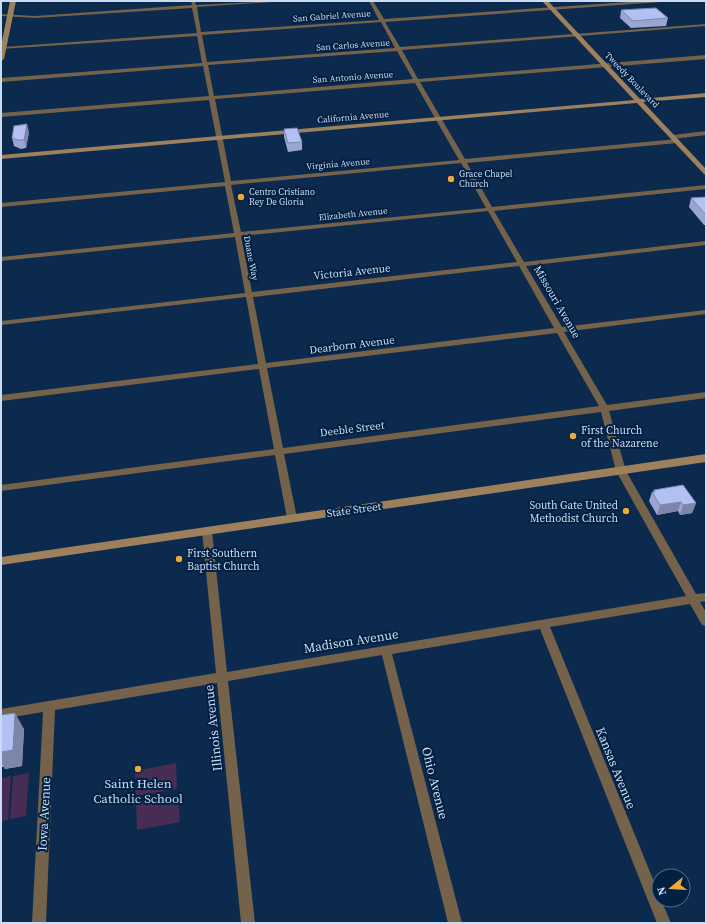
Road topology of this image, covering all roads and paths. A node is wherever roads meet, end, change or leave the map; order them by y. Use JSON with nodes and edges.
{"nodes":[{"id":1,"x":13,"y":1,"type":"edge"},
{"id":2,"x":271,"y":1,"type":"edge"},
{"id":3,"x":371,"y":1,"type":"edge"},
{"id":4,"x":545,"y":1,"type":"edge"},
{"id":5,"x":661,"y":1,"type":"edge"},
{"id":6,"x":194,"y":4,"type":"edge"},
{"id":7,"x":552,"y":9,"type":"junction"},
{"id":8,"x":1,"y":15,"type":"edge"},
{"id":9,"x":10,"y":16,"type":"junction"},
{"id":10,"x":382,"y":20,"type":"junction"},
{"id":11,"x":706,"y":25,"type":"edge"},
{"id":12,"x":199,"y":33,"type":"junction"},
{"id":13,"x":577,"y":36,"type":"junction"},
{"id":14,"x":3,"y":44,"type":"edge"},
{"id":15,"x":399,"y":50,"type":"junction"},
{"id":16,"x":706,"y":57,"type":"edge"},
{"id":17,"x":1,"y":59,"type":"edge"},
{"id":18,"x":205,"y":64,"type":"junction"},
{"id":19,"x":606,"y":66,"type":"junction"},
{"id":20,"x":1,"y":80,"type":"edge"},
{"id":21,"x":418,"y":82,"type":"junction"},
{"id":22,"x":706,"y":95,"type":"edge"},
{"id":23,"x":211,"y":98,"type":"junction"},
{"id":24,"x":640,"y":101,"type":"junction"},
{"id":25,"x":1,"y":115,"type":"edge"},
{"id":26,"x":438,"y":119,"type":"junction"},
{"id":27,"x":706,"y":133,"type":"edge"},
{"id":28,"x":219,"y":138,"type":"junction"},
{"id":29,"x":675,"y":139,"type":"junction"},
{"id":30,"x":1,"y":157,"type":"edge"},
{"id":31,"x":463,"y":161,"type":"junction"},
{"id":32,"x":706,"y":173,"type":"edge"},
{"id":33,"x":228,"y":183,"type":"junction"},
{"id":34,"x":706,"y":187,"type":"edge"},
{"id":35,"x":1,"y":205,"type":"edge"},
{"id":36,"x":490,"y":209,"type":"junction"},
{"id":37,"x":238,"y":235,"type":"junction"},
{"id":38,"x":706,"y":244,"type":"edge"},
{"id":39,"x":1,"y":258,"type":"edge"},
{"id":40,"x":522,"y":265,"type":"junction"},
{"id":41,"x":249,"y":294,"type":"junction"},
{"id":42,"x":706,"y":312,"type":"edge"},
{"id":43,"x":1,"y":323,"type":"edge"},
{"id":44,"x":560,"y":331,"type":"junction"},
{"id":45,"x":263,"y":366,"type":"junction"},
{"id":46,"x":706,"y":395,"type":"edge"},
{"id":47,"x":1,"y":398,"type":"edge"},
{"id":48,"x":605,"y":410,"type":"junction"},
{"id":49,"x":279,"y":450,"type":"junction"},
{"id":50,"x":706,"y":458,"type":"edge"},
{"id":51,"x":620,"y":471,"type":"junction"},
{"id":52,"x":1,"y":488,"type":"edge"},
{"id":53,"x":292,"y":518,"type":"junction"},
{"id":54,"x":207,"y":531,"type":"junction"},
{"id":55,"x":1,"y":561,"type":"edge"},
{"id":56,"x":706,"y":596,"type":"edge"},
{"id":57,"x":693,"y":599,"type":"junction"},
{"id":58,"x":706,"y":622,"type":"edge"},
{"id":59,"x":543,"y":624,"type":"junction"},
{"id":60,"x":386,"y":650,"type":"junction"},
{"id":61,"x":222,"y":677,"type":"junction"},
{"id":62,"x":49,"y":706,"type":"junction"},
{"id":63,"x":1,"y":714,"type":"edge"},
{"id":64,"x":39,"y":923,"type":"edge"},
{"id":65,"x":248,"y":923,"type":"edge"},
{"id":66,"x":455,"y":923,"type":"edge"},
{"id":67,"x":664,"y":923,"type":"edge"}],
"edges":[{"from":1,"to":9,"type":"main road"},
{"from":2,"to":6,"type":"street"},
{"from":3,"to":10,"type":"street","name":"Missouri Avenue"},
{"from":4,"to":7,"type":"main road","name":"Tweedy Boulevard"},
{"from":5,"to":7,"type":"street","name":"San Gabriel Avenue"},
{"from":6,"to":9,"type":"street"},
{"from":6,"to":12,"type":"street","name":"Duane Way"},
{"from":7,"to":10,"type":"street","name":"San Gabriel Avenue"},
{"from":7,"to":13,"type":"main road","name":"Tweedy Boulevard"},
{"from":8,"to":9,"type":"street"},
{"from":9,"to":14,"type":"main road"},
{"from":10,"to":12,"type":"street","name":"San Gabriel Avenue"},
{"from":10,"to":15,"type":"street","name":"Missouri Avenue"},
{"from":11,"to":13,"type":"street","name":"San Carlos Avenue"},
{"from":12,"to":14,"type":"street","name":"San Gabriel Avenue"},
{"from":12,"to":18,"type":"street","name":"Duane Way"},
{"from":13,"to":15,"type":"street","name":"San Carlos Avenue"},
{"from":13,"to":19,"type":"main road","name":"Tweedy Boulevard"},
{"from":14,"to":17,"type":"main road"},
{"from":15,"to":18,"type":"street","name":"San Carlos Avenue"},
{"from":15,"to":21,"type":"street","name":"Missouri Avenue"},
{"from":16,"to":19,"type":"street","name":"San Antonio Avenue"},
{"from":18,"to":20,"type":"street","name":"San Carlos Avenue"},
{"from":18,"to":23,"type":"street","name":"Duane Way"},
{"from":19,"to":21,"type":"street","name":"San Antonio Avenue"},
{"from":19,"to":24,"type":"main road","name":"Tweedy Boulevard"},
{"from":21,"to":23,"type":"street","name":"San Antonio Avenue"},
{"from":21,"to":26,"type":"street","name":"Missouri Avenue"},
{"from":22,"to":24,"type":"main road","name":"California Avenue"},
{"from":23,"to":25,"type":"street","name":"San Antonio Avenue"},
{"from":23,"to":28,"type":"street","name":"Duane Way"},
{"from":24,"to":26,"type":"main road","name":"California Avenue"},
{"from":24,"to":29,"type":"main road","name":"Tweedy Boulevard"},
{"from":26,"to":28,"type":"main road","name":"California Avenue"},
{"from":26,"to":31,"type":"street","name":"Missouri Avenue"},
{"from":27,"to":29,"type":"street","name":"Virginia Avenue"},
{"from":28,"to":30,"type":"main road","name":"California Avenue"},
{"from":28,"to":33,"type":"street","name":"Duane Way"},
{"from":29,"to":31,"type":"street","name":"Virginia Avenue"},
{"from":29,"to":32,"type":"main road","name":"Tweedy Boulevard"},
{"from":31,"to":33,"type":"street","name":"Virginia Avenue"},
{"from":31,"to":36,"type":"street","name":"Missouri Avenue"},
{"from":33,"to":35,"type":"street","name":"Virginia Avenue"},
{"from":33,"to":37,"type":"street","name":"Duane Way"},
{"from":34,"to":36,"type":"street","name":"Elizabeth Avenue"},
{"from":36,"to":37,"type":"street","name":"Elizabeth Avenue"},
{"from":36,"to":40,"type":"street","name":"Missouri Avenue"},
{"from":37,"to":39,"type":"street","name":"Elizabeth Avenue"},
{"from":37,"to":41,"type":"street","name":"Duane Way"},
{"from":38,"to":40,"type":"street","name":"Victoria Avenue"},
{"from":40,"to":41,"type":"street","name":"Victoria Avenue"},
{"from":40,"to":44,"type":"street","name":"Missouri Avenue"},
{"from":41,"to":43,"type":"street","name":"Victoria Avenue"},
{"from":41,"to":45,"type":"street","name":"Duane Way"},
{"from":42,"to":44,"type":"street","name":"Dearborn Avenue"},
{"from":44,"to":45,"type":"street","name":"Dearborn Avenue"},
{"from":44,"to":48,"type":"street","name":"Missouri Avenue"},
{"from":45,"to":47,"type":"street","name":"Dearborn Avenue"},
{"from":45,"to":49,"type":"street","name":"Duane Way"},
{"from":46,"to":48,"type":"street","name":"Deeble Street"},
{"from":48,"to":49,"type":"street","name":"Deeble Street"},
{"from":48,"to":51,"type":"street","name":"Missouri Avenue"},
{"from":49,"to":52,"type":"street","name":"Deeble Street"},
{"from":49,"to":53,"type":"street","name":"Duane Way"},
{"from":50,"to":51,"type":"main road","name":"State Street"},
{"from":51,"to":53,"type":"main road","name":"State Street"},
{"from":51,"to":57,"type":"street","name":"Missouri Avenue"},
{"from":53,"to":54,"type":"main road","name":"State Street"},
{"from":54,"to":55,"type":"main road","name":"State Street"},
{"from":54,"to":61,"type":"street","name":"Illinois Avenue"},
{"from":56,"to":57,"type":"street","name":"Madison Avenue"},
{"from":57,"to":58,"type":"street","name":"Missouri Avenue"},
{"from":57,"to":59,"type":"street","name":"Madison Avenue"},
{"from":59,"to":60,"type":"street","name":"Madison Avenue"},
{"from":59,"to":67,"type":"street","name":"Kansas Avenue"},
{"from":60,"to":61,"type":"street","name":"Madison Avenue"},
{"from":60,"to":66,"type":"street","name":"Ohio Avenue"},
{"from":61,"to":62,"type":"street","name":"Madison Avenue"},
{"from":61,"to":65,"type":"street","name":"Illinois Avenue"},
{"from":62,"to":63,"type":"street","name":"Madison Avenue"},
{"from":62,"to":64,"type":"street","name":"Iowa Avenue"}]}
